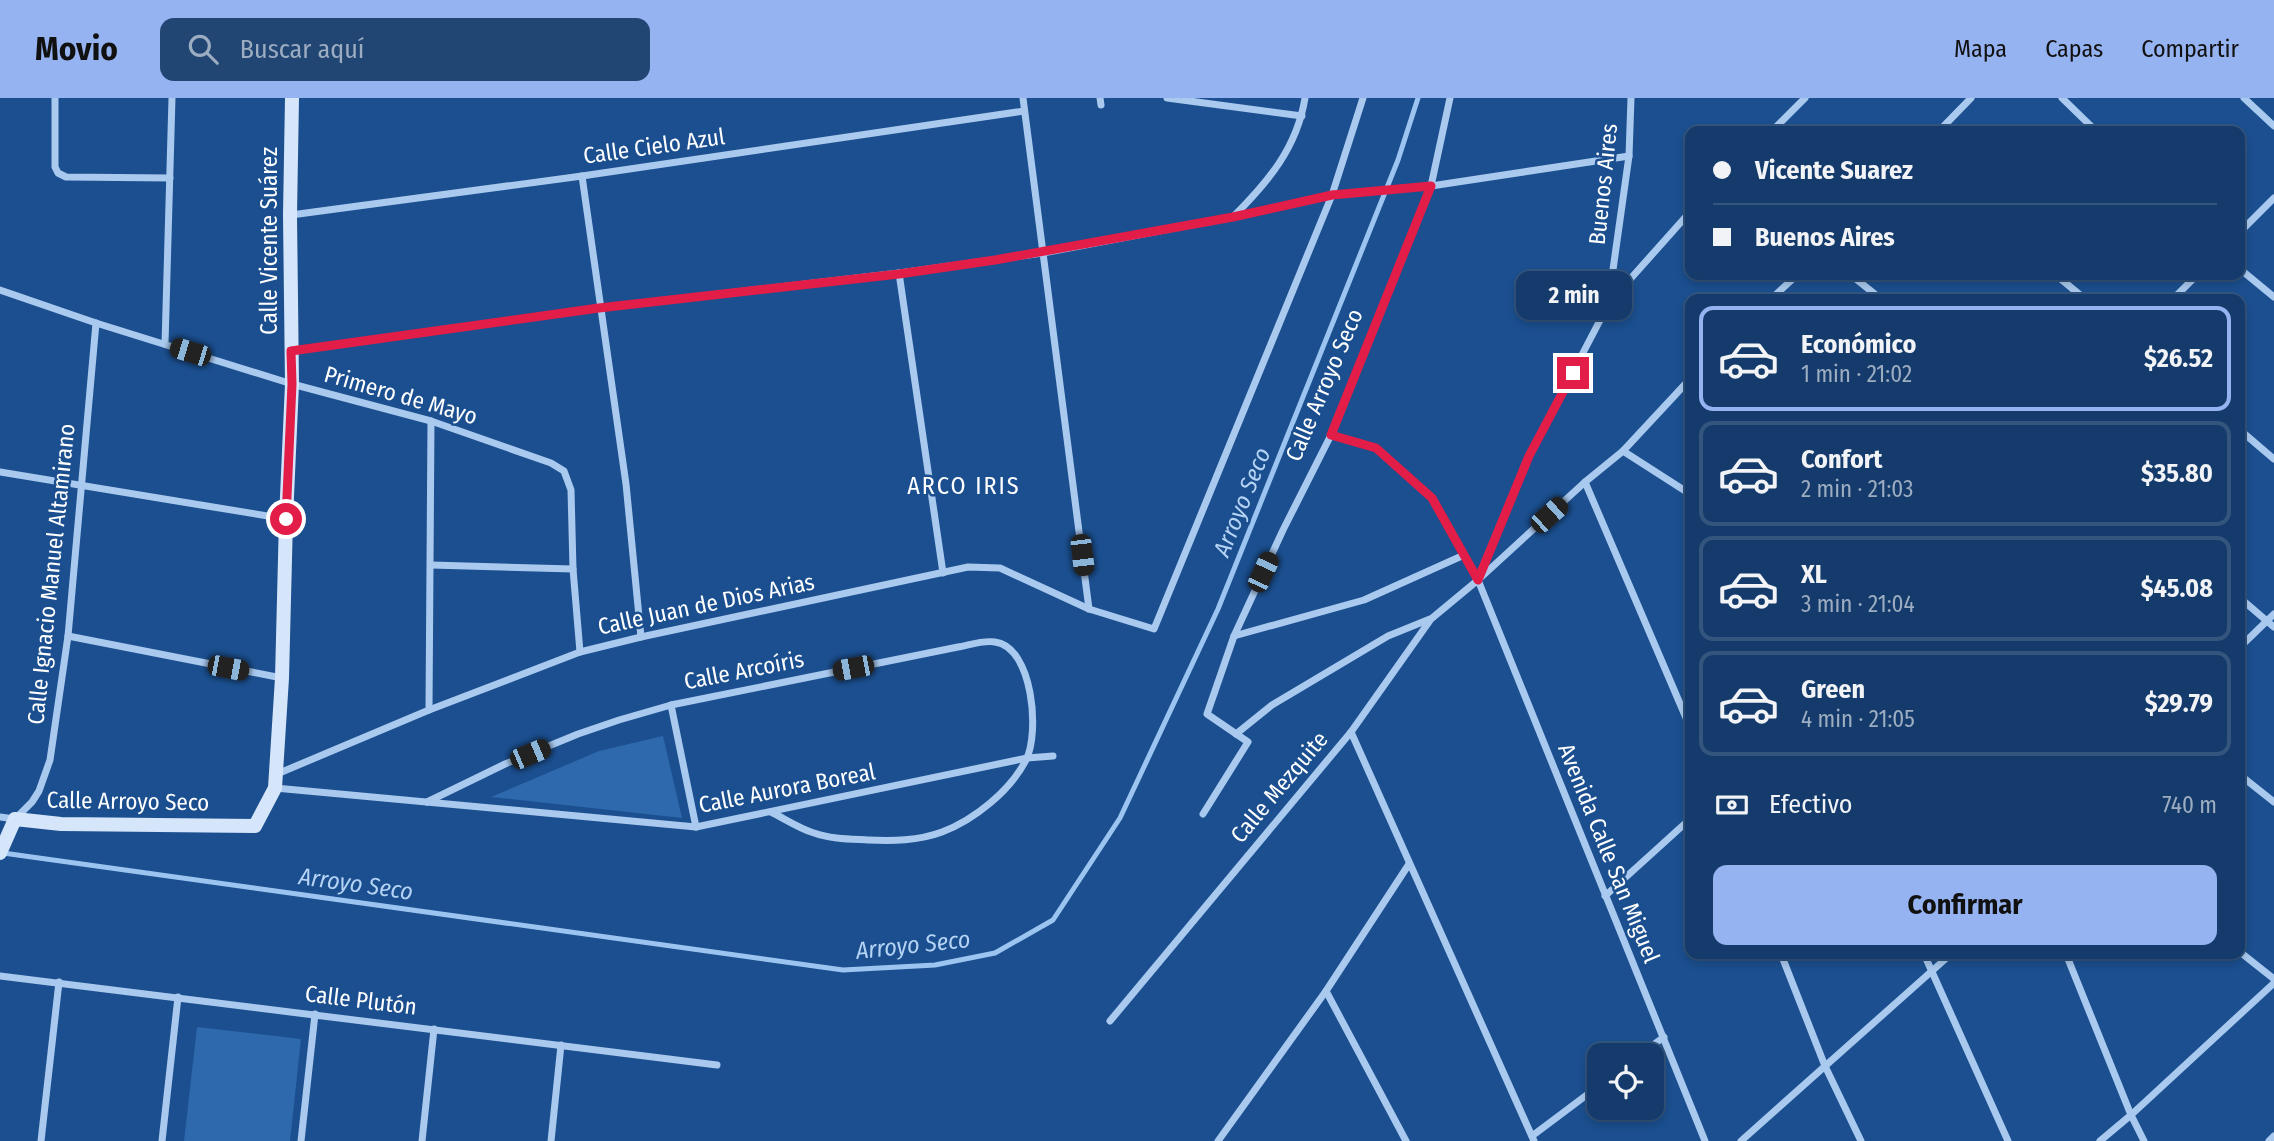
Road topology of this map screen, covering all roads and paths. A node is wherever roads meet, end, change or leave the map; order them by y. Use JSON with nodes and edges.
{"nodes":[{"id":1,"x":55,"y":98,"type":"edge"},
{"id":2,"x":172,"y":98,"type":"edge"},
{"id":3,"x":292,"y":98,"type":"edge"},
{"id":4,"x":1023,"y":98,"type":"edge"},
{"id":5,"x":1167,"y":98,"type":"edge"},
{"id":6,"x":1305,"y":98,"type":"edge"},
{"id":7,"x":1363,"y":98,"type":"edge"},
{"id":8,"x":1450,"y":98,"type":"edge"},
{"id":9,"x":1639,"y":98,"type":"edge"},
{"id":10,"x":1805,"y":98,"type":"edge"},
{"id":11,"x":2062,"y":98,"type":"edge"},
{"id":12,"x":2244,"y":98,"type":"edge"},
{"id":13,"x":1967,"y":100,"type":"edge"},
{"id":14,"x":1631,"y":102,"type":"edge"},
{"id":15,"x":1024,"y":111,"type":"junction"},
{"id":16,"x":1302,"y":116,"type":"junction"},
{"id":17,"x":1777,"y":126,"type":"edge"},
{"id":18,"x":1944,"y":126,"type":"edge"},
{"id":19,"x":2091,"y":126,"type":"edge"},
{"id":20,"x":2274,"y":126,"type":"edge"},
{"id":21,"x":1629,"y":156,"type":"junction"},
{"id":22,"x":582,"y":176,"type":"junction"},
{"id":23,"x":170,"y":178,"type":"junction"},
{"id":24,"x":1431,"y":186,"type":"junction"},
{"id":25,"x":1332,"y":195,"type":"junction"},
{"id":26,"x":2274,"y":198,"type":"edge"},
{"id":27,"x":290,"y":215,"type":"junction"},
{"id":28,"x":1233,"y":217,"type":"junction"},
{"id":29,"x":1685,"y":218,"type":"edge"},
{"id":30,"x":2245,"y":227,"type":"edge"},
{"id":31,"x":1043,"y":253,"type":"junction"},
{"id":32,"x":2245,"y":273,"type":"edge"},
{"id":33,"x":899,"y":274,"type":"junction"},
{"id":34,"x":1792,"y":280,"type":"edge"},
{"id":35,"x":1858,"y":280,"type":"edge"},
{"id":36,"x":2062,"y":280,"type":"edge"},
{"id":37,"x":2192,"y":280,"type":"edge"},
{"id":38,"x":0,"y":290,"type":"edge"},
{"id":39,"x":1776,"y":294,"type":"edge"},
{"id":40,"x":1875,"y":294,"type":"edge"},
{"id":41,"x":2079,"y":294,"type":"edge"},
{"id":42,"x":2178,"y":294,"type":"edge"},
{"id":43,"x":2274,"y":297,"type":"edge"},
{"id":44,"x":1608,"y":304,"type":"junction"},
{"id":45,"x":599,"y":308,"type":"junction"},
{"id":46,"x":96,"y":323,"type":"junction"},
{"id":47,"x":165,"y":344,"type":"junction"},
{"id":48,"x":291,"y":351,"type":"junction"},
{"id":49,"x":292,"y":384,"type":"junction"},
{"id":50,"x":1685,"y":384,"type":"edge"},
{"id":51,"x":431,"y":421,"type":"junction"},
{"id":52,"x":2245,"y":434,"type":"edge"},
{"id":53,"x":1331,"y":435,"type":"junction"},
{"id":54,"x":1623,"y":451,"type":"junction"},
{"id":55,"x":2274,"y":459,"type":"edge"},
{"id":56,"x":0,"y":472,"type":"edge"},
{"id":57,"x":1585,"y":482,"type":"junction"},
{"id":58,"x":81,"y":484,"type":"junction"},
{"id":59,"x":1685,"y":491,"type":"edge"},
{"id":60,"x":286,"y":519,"type":"junction"},
{"id":61,"x":1464,"y":555,"type":"junction"},
{"id":62,"x":431,"y":565,"type":"junction"},
{"id":63,"x":573,"y":569,"type":"junction"},
{"id":64,"x":943,"y":573,"type":"junction"},
{"id":65,"x":1478,"y":580,"type":"junction"},
{"id":66,"x":2245,"y":602,"type":"edge"},
{"id":67,"x":1089,"y":609,"type":"junction"},
{"id":68,"x":2274,"y":614,"type":"edge"},
{"id":69,"x":1431,"y":619,"type":"junction"},
{"id":70,"x":2271,"y":624,"type":"edge"},
{"id":71,"x":68,"y":636,"type":"junction"},
{"id":72,"x":1234,"y":636,"type":"junction"},
{"id":73,"x":641,"y":637,"type":"junction"},
{"id":74,"x":2245,"y":643,"type":"edge"},
{"id":75,"x":580,"y":652,"type":"junction"},
{"id":76,"x":282,"y":678,"type":"junction"},
{"id":77,"x":671,"y":705,"type":"junction"},
{"id":78,"x":429,"y":710,"type":"junction"},
{"id":79,"x":1685,"y":715,"type":"edge"},
{"id":80,"x":1351,"y":732,"type":"junction"},
{"id":81,"x":1236,"y":734,"type":"junction"},
{"id":82,"x":1053,"y":756,"type":"dead end"},
{"id":83,"x":1027,"y":758,"type":"junction"},
{"id":84,"x":2245,"y":779,"type":"edge"},
{"id":85,"x":276,"y":781,"type":"junction"},
{"id":86,"x":427,"y":802,"type":"junction"},
{"id":87,"x":2274,"y":802,"type":"edge"},
{"id":88,"x":771,"y":812,"type":"junction"},
{"id":89,"x":1203,"y":814,"type":"dead end"},
{"id":90,"x":8,"y":823,"type":"edge"},
{"id":91,"x":1685,"y":824,"type":"edge"},
{"id":92,"x":695,"y":827,"type":"junction"},
{"id":93,"x":0,"y":853,"type":"edge"},
{"id":94,"x":1409,"y":864,"type":"junction"},
{"id":95,"x":1605,"y":896,"type":"junction"},
{"id":96,"x":2245,"y":956,"type":"edge"},
{"id":97,"x":1783,"y":959,"type":"edge"},
{"id":98,"x":1926,"y":959,"type":"edge"},
{"id":99,"x":1945,"y":959,"type":"edge"},
{"id":100,"x":2068,"y":959,"type":"edge"},
{"id":101,"x":1931,"y":971,"type":"junction"},
{"id":102,"x":0,"y":976,"type":"edge"},
{"id":103,"x":2274,"y":981,"type":"edge"},
{"id":104,"x":59,"y":982,"type":"junction"},
{"id":105,"x":1326,"y":991,"type":"junction"},
{"id":106,"x":178,"y":997,"type":"junction"},
{"id":107,"x":315,"y":1014,"type":"junction"},
{"id":108,"x":1110,"y":1021,"type":"dead end"},
{"id":109,"x":434,"y":1029,"type":"junction"},
{"id":110,"x":1664,"y":1037,"type":"junction"},
{"id":111,"x":1656,"y":1043,"type":"edge"},
{"id":112,"x":561,"y":1045,"type":"junction"},
{"id":113,"x":717,"y":1065,"type":"dead end"},
{"id":114,"x":1825,"y":1066,"type":"junction"},
{"id":115,"x":1587,"y":1095,"type":"edge"},
{"id":116,"x":2131,"y":1115,"type":"junction"},
{"id":117,"x":2274,"y":1136,"type":"edge"},
{"id":118,"x":1533,"y":1138,"type":"edge"},
{"id":119,"x":2104,"y":1140,"type":"edge"},
{"id":120,"x":41,"y":1141,"type":"edge"},
{"id":121,"x":162,"y":1141,"type":"edge"},
{"id":122,"x":301,"y":1141,"type":"edge"},
{"id":123,"x":422,"y":1141,"type":"edge"},
{"id":124,"x":551,"y":1141,"type":"edge"},
{"id":125,"x":1218,"y":1141,"type":"edge"},
{"id":126,"x":1406,"y":1141,"type":"edge"},
{"id":127,"x":1705,"y":1141,"type":"edge"},
{"id":128,"x":1741,"y":1141,"type":"edge"},
{"id":129,"x":1861,"y":1141,"type":"edge"},
{"id":130,"x":2007,"y":1141,"type":"edge"},
{"id":131,"x":2144,"y":1141,"type":"edge"},
{"id":132,"x":2269,"y":1141,"type":"edge"}],
"edges":[{"from":1,"to":23,"type":"street"},
{"from":2,"to":23,"type":"street"},
{"from":3,"to":27,"type":"street","name":"Calle Vicente Suárez"},
{"from":4,"to":15,"type":"street"},
{"from":5,"to":16,"type":"street"},
{"from":6,"to":16,"type":"street"},
{"from":7,"to":25,"type":"street"},
{"from":8,"to":24,"type":"street","name":"Calle Arroyo Seco"},
{"from":9,"to":14,"type":"street"},
{"from":10,"to":17,"type":"street"},
{"from":11,"to":19,"type":"street"},
{"from":12,"to":20,"type":"street"},
{"from":13,"to":18,"type":"street"},
{"from":14,"to":21,"type":"street","name":"Buenos Aires"},
{"from":15,"to":22,"type":"street","name":"Calle Cielo Azul"},
{"from":15,"to":31,"type":"street"},
{"from":16,"to":28,"type":"street"},
{"from":21,"to":24,"type":"street"},
{"from":21,"to":44,"type":"street","name":"Buenos Aires"},
{"from":22,"to":27,"type":"street","name":"Calle Cielo Azul"},
{"from":22,"to":45,"type":"street"},
{"from":23,"to":47,"type":"street"},
{"from":24,"to":25,"type":"street"},
{"from":24,"to":53,"type":"street","name":"Calle Arroyo Seco"},
{"from":25,"to":28,"type":"street"},
{"from":25,"to":67,"type":"street","name":"Calle Juan de Dios Arias"},
{"from":26,"to":30,"type":"street"},
{"from":27,"to":48,"type":"street","name":"Calle Vicente Suárez"},
{"from":28,"to":31,"type":"street"},
{"from":29,"to":44,"type":"street"},
{"from":31,"to":33,"type":"street"},
{"from":31,"to":67,"type":"street"},
{"from":32,"to":43,"type":"street"},
{"from":33,"to":45,"type":"street"},
{"from":33,"to":64,"type":"street"},
{"from":34,"to":39,"type":"street"},
{"from":35,"to":40,"type":"street"},
{"from":36,"to":41,"type":"street"},
{"from":37,"to":42,"type":"street"},
{"from":38,"to":46,"type":"street","name":"Primero de Mayo"},
{"from":44,"to":65,"type":"street","name":"Buenos Aires"},
{"from":45,"to":48,"type":"street"},
{"from":45,"to":73,"type":"street"},
{"from":46,"to":47,"type":"street","name":"Primero de Mayo"},
{"from":46,"to":58,"type":"street","name":"Calle Ignacio Manuel Altamirano"},
{"from":47,"to":49,"type":"street","name":"Primero de Mayo"},
{"from":48,"to":49,"type":"street","name":"Calle Vicente Suárez"},
{"from":49,"to":51,"type":"street","name":"Primero de Mayo"},
{"from":49,"to":60,"type":"street","name":"Calle Vicente Suárez"},
{"from":50,"to":54,"type":"street","name":"Calle Mezquite"},
{"from":51,"to":62,"type":"street"},
{"from":51,"to":63,"type":"street","name":"Primero de Mayo"},
{"from":52,"to":55,"type":"street"},
{"from":53,"to":61,"type":"street","name":"Avenida Calle San Miguel"},
{"from":53,"to":72,"type":"street","name":"Calle Arroyo Seco"},
{"from":54,"to":57,"type":"street","name":"Calle Mezquite"},
{"from":54,"to":59,"type":"street"},
{"from":56,"to":58,"type":"street"},
{"from":57,"to":65,"type":"street","name":"Calle Mezquite"},
{"from":57,"to":79,"type":"street"},
{"from":58,"to":60,"type":"street"},
{"from":58,"to":71,"type":"street","name":"Calle Ignacio Manuel Altamirano"},
{"from":60,"to":76,"type":"street","name":"Calle Vicente Suárez"},
{"from":61,"to":65,"type":"street","name":"Avenida Calle San Miguel"},
{"from":61,"to":72,"type":"street"},
{"from":62,"to":63,"type":"street"},
{"from":62,"to":78,"type":"street"},
{"from":63,"to":75,"type":"street"},
{"from":64,"to":67,"type":"street","name":"Calle Juan de Dios Arias"},
{"from":64,"to":73,"type":"street","name":"Calle Juan de Dios Arias"},
{"from":65,"to":69,"type":"street","name":"Calle Mezquite"},
{"from":65,"to":95,"type":"street","name":"Avenida Calle San Miguel"},
{"from":66,"to":70,"type":"street"},
{"from":68,"to":70,"type":"street"},
{"from":69,"to":80,"type":"street","name":"Calle Mezquite"},
{"from":69,"to":81,"type":"street"},
{"from":70,"to":74,"type":"street"},
{"from":71,"to":76,"type":"street"},
{"from":71,"to":90,"type":"street","name":"Calle Ignacio Manuel Altamirano"},
{"from":72,"to":81,"type":"street","name":"Calle Arroyo Seco"},
{"from":73,"to":75,"type":"street","name":"Calle Juan de Dios Arias"},
{"from":75,"to":78,"type":"street","name":"Calle Juan de Dios Arias"},
{"from":76,"to":85,"type":"street","name":"Calle Vicente Suárez"},
{"from":77,"to":83,"type":"street","name":"Calle Arcoíris"},
{"from":77,"to":86,"type":"street","name":"Calle Arcoíris"},
{"from":77,"to":92,"type":"street"},
{"from":78,"to":85,"type":"street","name":"Calle Juan de Dios Arias"},
{"from":80,"to":94,"type":"street"},
{"from":80,"to":108,"type":"street","name":"Calle Mezquite"},
{"from":81,"to":89,"type":"street","name":"Calle Arroyo Seco"},
{"from":82,"to":83,"type":"street","name":"Calle Aurora Boreal"},
{"from":83,"to":88,"type":"street","name":"Calle Aurora Boreal"},
{"from":83,"to":88,"type":"street"},
{"from":84,"to":87,"type":"street"},
{"from":85,"to":86,"type":"street","name":"Calle Aurora Boreal"},
{"from":85,"to":90,"type":"street","name":"Calle Arroyo Seco"},
{"from":86,"to":92,"type":"street","name":"Calle Aurora Boreal"},
{"from":88,"to":92,"type":"street","name":"Calle Aurora Boreal"},
{"from":90,"to":93,"type":"street"},
{"from":91,"to":95,"type":"street"},
{"from":94,"to":105,"type":"street"},
{"from":94,"to":118,"type":"street"},
{"from":95,"to":110,"type":"street","name":"Avenida Calle San Miguel"},
{"from":96,"to":103,"type":"street"},
{"from":97,"to":114,"type":"street"},
{"from":98,"to":101,"type":"street"},
{"from":99,"to":101,"type":"street"},
{"from":100,"to":116,"type":"street"},
{"from":101,"to":114,"type":"street"},
{"from":101,"to":130,"type":"street"},
{"from":102,"to":104,"type":"street","name":"Calle Plutón"},
{"from":103,"to":116,"type":"street"},
{"from":104,"to":106,"type":"street","name":"Calle Plutón"},
{"from":104,"to":120,"type":"street"},
{"from":105,"to":125,"type":"street"},
{"from":105,"to":126,"type":"street"},
{"from":106,"to":107,"type":"street","name":"Calle Plutón"},
{"from":106,"to":121,"type":"street"},
{"from":107,"to":109,"type":"street","name":"Calle Plutón"},
{"from":107,"to":122,"type":"street"},
{"from":109,"to":112,"type":"street","name":"Calle Plutón"},
{"from":109,"to":123,"type":"street"},
{"from":110,"to":111,"type":"street"},
{"from":110,"to":127,"type":"street","name":"Avenida Calle San Miguel"},
{"from":112,"to":113,"type":"street","name":"Calle Plutón"},
{"from":112,"to":124,"type":"street"},
{"from":114,"to":128,"type":"street"},
{"from":114,"to":129,"type":"street"},
{"from":115,"to":118,"type":"street"},
{"from":116,"to":119,"type":"street"},
{"from":116,"to":131,"type":"street"},
{"from":117,"to":132,"type":"street"}]}
